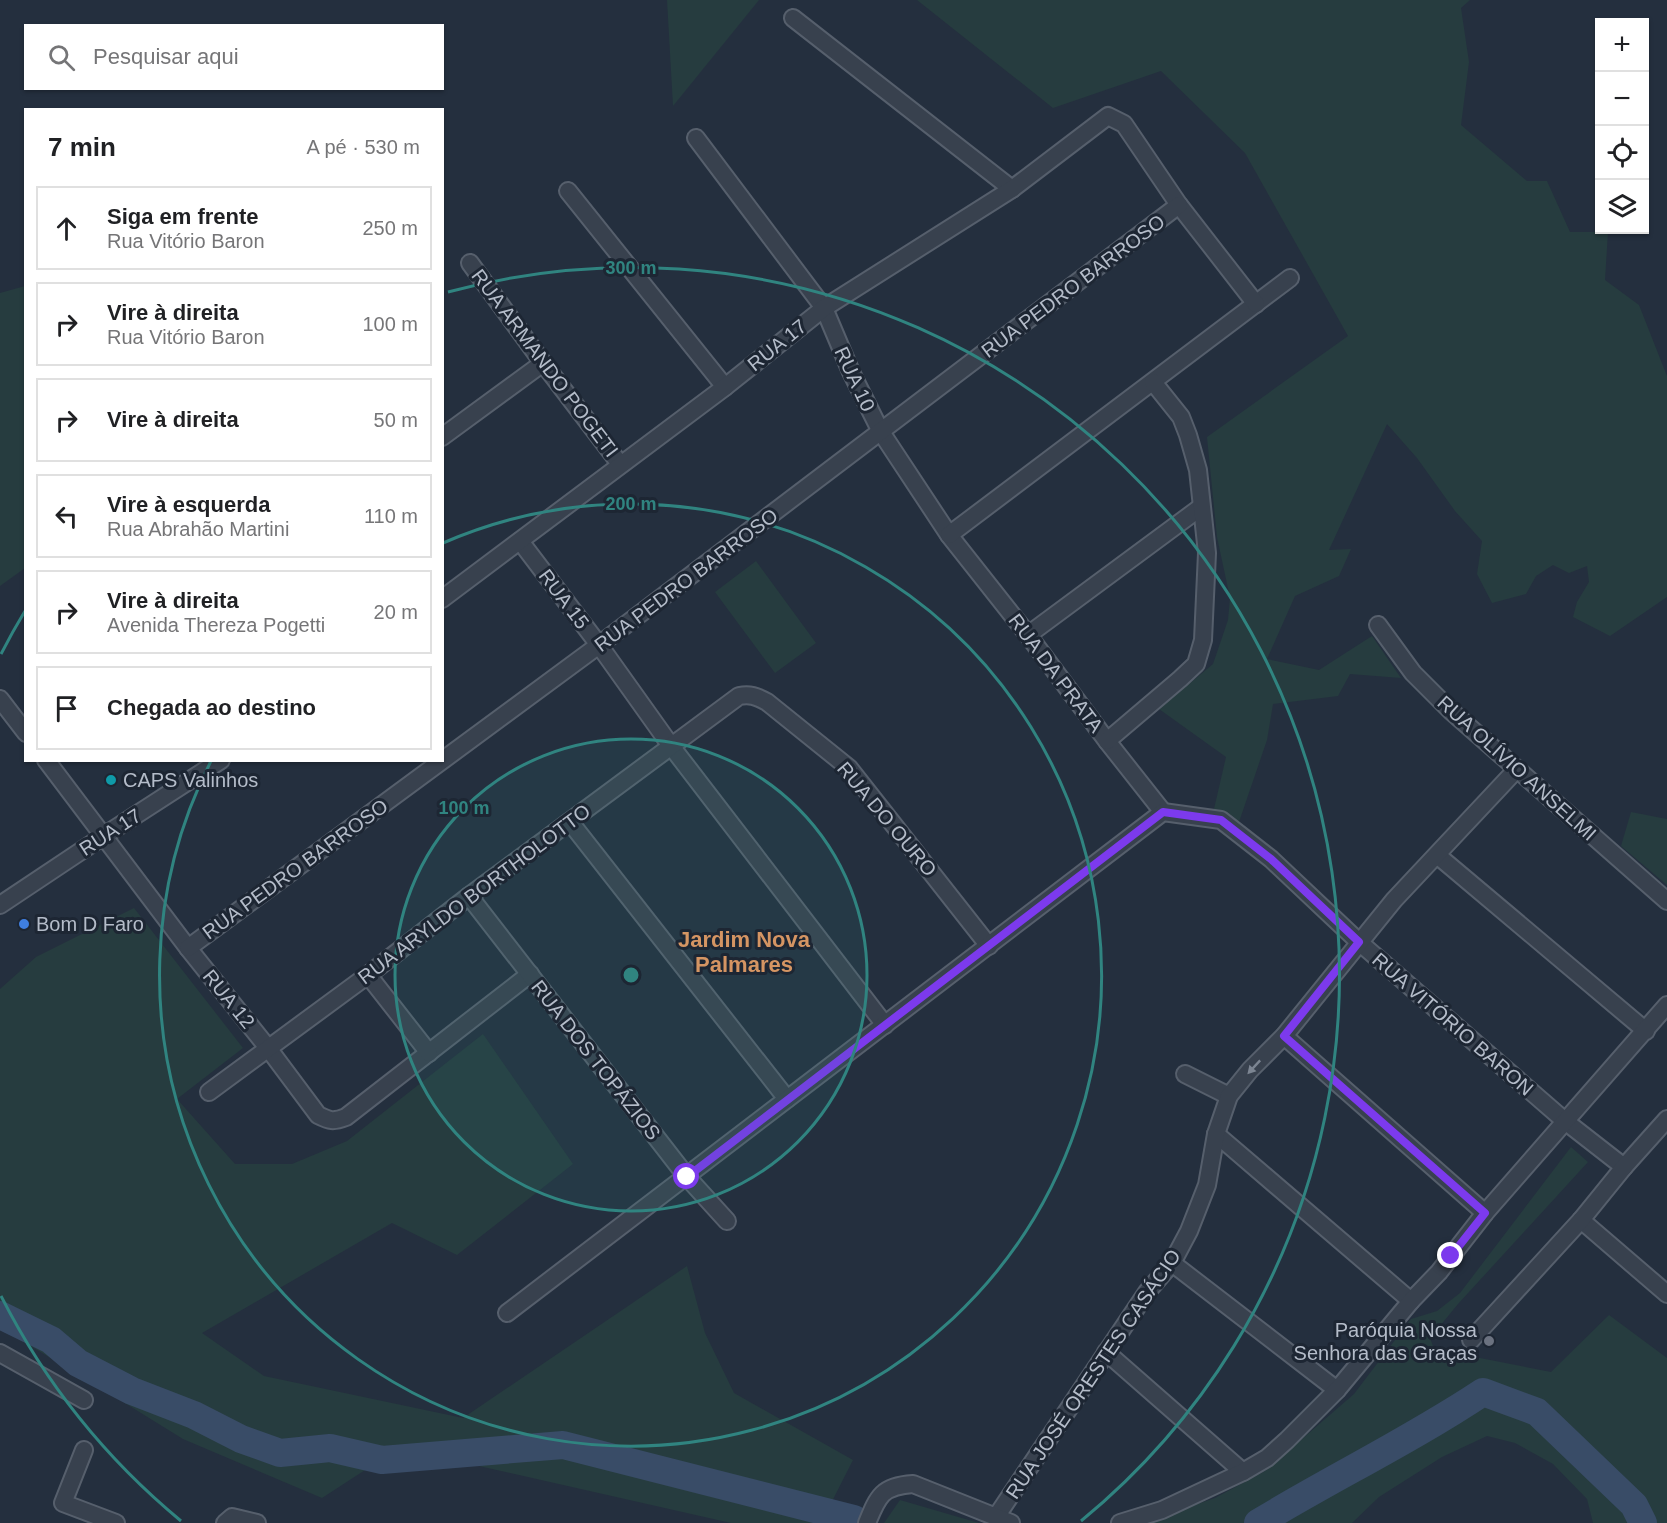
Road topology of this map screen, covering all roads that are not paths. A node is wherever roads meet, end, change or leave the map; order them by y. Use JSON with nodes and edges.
{"nodes":[{"id":1,"x":793,"y":18,"type":"dead end"},
{"id":2,"x":696,"y":138,"type":"dead end"},
{"id":3,"x":1012,"y":189,"type":"junction"},
{"id":4,"x":568,"y":191,"type":"dead end"},
{"id":5,"x":1179,"y":205,"type":"junction"},
{"id":6,"x":470,"y":262,"type":"dead end"},
{"id":7,"x":1290,"y":278,"type":"dead end"},
{"id":8,"x":1256,"y":304,"type":"junction"},
{"id":9,"x":824,"y":308,"type":"junction"},
{"id":10,"x":543,"y":363,"type":"junction"},
{"id":11,"x":1153,"y":382,"type":"junction"},
{"id":12,"x":725,"y":387,"type":"junction"},
{"id":13,"x":881,"y":432,"type":"junction"},
{"id":14,"x":444,"y":436,"type":"edge"},
{"id":15,"x":620,"y":464,"type":"junction"},
{"id":16,"x":1202,"y":507,"type":"junction"},
{"id":17,"x":949,"y":535,"type":"junction"},
{"id":18,"x":520,"y":541,"type":"junction"},
{"id":19,"x":444,"y":598,"type":"edge"},
{"id":20,"x":1378,"y":625,"type":"dead end"},
{"id":21,"x":1028,"y":635,"type":"junction"},
{"id":22,"x":599,"y":645,"type":"junction"},
{"id":23,"x":739,"y":696,"type":"joint"},
{"id":24,"x":0,"y":699,"type":"edge"},
{"id":25,"x":24,"y":730,"type":"edge"},
{"id":26,"x":1107,"y":741,"type":"junction"},
{"id":27,"x":671,"y":746,"type":"junction"},
{"id":28,"x":444,"y":759,"type":"edge"},
{"id":29,"x":47,"y":762,"type":"edge"},
{"id":30,"x":214,"y":762,"type":"edge"},
{"id":31,"x":440,"y":762,"type":"edge"},
{"id":32,"x":198,"y":767,"type":"edge"},
{"id":33,"x":1516,"y":770,"type":"junction"},
{"id":34,"x":1163,"y":812,"type":"junction"},
{"id":35,"x":570,"y":822,"type":"junction"},
{"id":36,"x":102,"y":837,"type":"junction"},
{"id":37,"x":1437,"y":855,"type":"junction"},
{"id":38,"x":470,"y":896,"type":"junction"},
{"id":39,"x":1,"y":901,"type":"edge"},
{"id":40,"x":1667,"y":901,"type":"edge"},
{"id":41,"x":1359,"y":942,"type":"junction"},
{"id":42,"x":989,"y":946,"type":"junction"},
{"id":43,"x":188,"y":948,"type":"junction"},
{"id":44,"x":530,"y":974,"type":"junction"},
{"id":45,"x":368,"y":975,"type":"junction"},
{"id":46,"x":1667,"y":1005,"type":"edge"},
{"id":47,"x":885,"y":1025,"type":"junction"},
{"id":48,"x":1646,"y":1031,"type":"junction"},
{"id":49,"x":1284,"y":1036,"type":"junction"},
{"id":50,"x":268,"y":1048,"type":"junction"},
{"id":51,"x":429,"y":1053,"type":"junction"},
{"id":52,"x":1185,"y":1074,"type":"dead end"},
{"id":53,"x":209,"y":1092,"type":"dead end"},
{"id":54,"x":1228,"y":1096,"type":"junction"},
{"id":55,"x":787,"y":1099,"type":"junction"},
{"id":56,"x":1565,"y":1121,"type":"junction"},
{"id":57,"x":1664,"y":1126,"type":"edge"},
{"id":58,"x":1216,"y":1134,"type":"junction"},
{"id":59,"x":1624,"y":1167,"type":"junction"},
{"id":60,"x":687,"y":1177,"type":"junction"},
{"id":61,"x":1485,"y":1213,"type":"junction"},
{"id":62,"x":1581,"y":1220,"type":"junction"},
{"id":63,"x":727,"y":1221,"type":"dead end"},
{"id":64,"x":1172,"y":1263,"type":"junction"},
{"id":65,"x":1667,"y":1294,"type":"edge"},
{"id":66,"x":1411,"y":1301,"type":"junction"},
{"id":67,"x":507,"y":1313,"type":"dead end"},
{"id":68,"x":1471,"y":1340,"type":"dead end"},
{"id":69,"x":1106,"y":1352,"type":"junction"},
{"id":70,"x":0,"y":1353,"type":"edge"},
{"id":71,"x":1337,"y":1390,"type":"junction"},
{"id":72,"x":84,"y":1400,"type":"dead end"},
{"id":73,"x":84,"y":1450,"type":"dead end"},
{"id":74,"x":1243,"y":1472,"type":"junction"},
{"id":75,"x":1004,"y":1520,"type":"edge"},
{"id":76,"x":116,"y":1523,"type":"edge"},
{"id":77,"x":225,"y":1523,"type":"edge"},
{"id":78,"x":257,"y":1523,"type":"edge"},
{"id":79,"x":867,"y":1523,"type":"edge"},
{"id":80,"x":1120,"y":1523,"type":"edge"}],
"edges":[{"from":1,"to":3,"type":"street"},
{"from":2,"to":9,"type":"street","name":"RUA 10"},
{"from":3,"to":5,"type":"street","name":"RUA 17"},
{"from":3,"to":9,"type":"street","name":"RUA 17"},
{"from":4,"to":12,"type":"street"},
{"from":5,"to":8,"type":"street"},
{"from":5,"to":13,"type":"street","name":"RUA PEDRO BARROSO"},
{"from":6,"to":10,"type":"street","name":"RUA ARMANDO POGETI"},
{"from":7,"to":8,"type":"street"},
{"from":8,"to":11,"type":"street"},
{"from":9,"to":12,"type":"street","name":"RUA 17"},
{"from":9,"to":13,"type":"street","name":"RUA 10"},
{"from":10,"to":14,"type":"street"},
{"from":10,"to":15,"type":"street","name":"RUA ARMANDO POGETI"},
{"from":11,"to":16,"type":"street"},
{"from":11,"to":17,"type":"street"},
{"from":12,"to":15,"type":"street","name":"RUA 17"},
{"from":13,"to":17,"type":"street","name":"RUA 10"},
{"from":13,"to":22,"type":"street","name":"RUA PEDRO BARROSO"},
{"from":15,"to":18,"type":"street","name":"RUA 17"},
{"from":16,"to":21,"type":"street"},
{"from":16,"to":26,"type":"street"},
{"from":17,"to":21,"type":"street","name":"RUA DA PRATA"},
{"from":18,"to":19,"type":"street","name":"RUA 17"},
{"from":18,"to":22,"type":"street","name":"RUA 15"},
{"from":20,"to":33,"type":"street","name":"RUA OLÍVIO ANSELMI"},
{"from":21,"to":26,"type":"street","name":"RUA DA PRATA"},
{"from":22,"to":27,"type":"street","name":"RUA 15"},
{"from":22,"to":28,"type":"street","name":"RUA PEDRO BARROSO"},
{"from":23,"to":27,"type":"street","name":"RUA ARYLDO BORTHOLOTTO"},
{"from":23,"to":42,"type":"street","name":"RUA DO OURO"},
{"from":24,"to":25,"type":"street"},
{"from":26,"to":34,"type":"street","name":"RUA DA PRATA"},
{"from":27,"to":35,"type":"street","name":"RUA ARYLDO BORTHOLOTTO"},
{"from":27,"to":47,"type":"street","name":"RUA 15"},
{"from":29,"to":36,"type":"street","name":"RUA 12"},
{"from":30,"to":32,"type":"street","name":"RUA 17"},
{"from":31,"to":43,"type":"street","name":"RUA PEDRO BARROSO"},
{"from":32,"to":36,"type":"street","name":"RUA 17"},
{"from":33,"to":37,"type":"street","name":"RUA JOSÉ ORESTES CASÁCIO"},
{"from":33,"to":40,"type":"street","name":"RUA OLÍVIO ANSELMI"},
{"from":34,"to":41,"type":"street","name":"RUA VITÓRIO BARON"},
{"from":34,"to":42,"type":"street"},
{"from":35,"to":38,"type":"street","name":"RUA ARYLDO BORTHOLOTTO"},
{"from":35,"to":55,"type":"street"},
{"from":36,"to":39,"type":"street","name":"RUA 17"},
{"from":36,"to":43,"type":"street","name":"RUA 12"},
{"from":37,"to":41,"type":"street","name":"RUA JOSÉ ORESTES CASÁCIO"},
{"from":37,"to":48,"type":"street"},
{"from":38,"to":44,"type":"street","name":"RUA DOS TOPÁZIOS"},
{"from":38,"to":45,"type":"street","name":"RUA ARYLDO BORTHOLOTTO"},
{"from":41,"to":49,"type":"street","name":"RUA JOSÉ ORESTES CASÁCIO"},
{"from":41,"to":56,"type":"street","name":"RUA VITÓRIO BARON"},
{"from":42,"to":47,"type":"street"},
{"from":43,"to":50,"type":"street","name":"RUA 12"},
{"from":44,"to":51,"type":"street"},
{"from":44,"to":60,"type":"street","name":"RUA DOS TOPÁZIOS"},
{"from":45,"to":50,"type":"street","name":"RUA ARYLDO BORTHOLOTTO"},
{"from":45,"to":51,"type":"street"},
{"from":46,"to":48,"type":"street"},
{"from":47,"to":55,"type":"street"},
{"from":48,"to":56,"type":"street"},
{"from":49,"to":54,"type":"street","name":"RUA JOSÉ ORESTES CASÁCIO","one_way":true},
{"from":49,"to":61,"type":"street"},
{"from":50,"to":51,"type":"street","name":"RUA 12"},
{"from":50,"to":53,"type":"street","name":"RUA ARYLDO BORTHOLOTTO"},
{"from":52,"to":54,"type":"street"},
{"from":54,"to":58,"type":"street","name":"RUA JOSÉ ORESTES CASÁCIO"},
{"from":55,"to":60,"type":"street"},
{"from":56,"to":59,"type":"street","name":"RUA VITÓRIO BARON"},
{"from":56,"to":61,"type":"street"},
{"from":57,"to":59,"type":"street"},
{"from":58,"to":64,"type":"street","name":"RUA JOSÉ ORESTES CASÁCIO"},
{"from":58,"to":66,"type":"street"},
{"from":59,"to":62,"type":"street"},
{"from":60,"to":63,"type":"street","name":"RUA DOS TOPÁZIOS"},
{"from":60,"to":67,"type":"street"},
{"from":61,"to":66,"type":"street"},
{"from":62,"to":65,"type":"street"},
{"from":62,"to":68,"type":"street"},
{"from":64,"to":69,"type":"street","name":"RUA JOSÉ ORESTES CASÁCIO"},
{"from":64,"to":71,"type":"street"},
{"from":66,"to":71,"type":"street"},
{"from":69,"to":74,"type":"street"},
{"from":69,"to":75,"type":"street","name":"RUA JOSÉ ORESTES CASÁCIO"},
{"from":70,"to":72,"type":"street"},
{"from":71,"to":74,"type":"street"},
{"from":73,"to":76,"type":"street"},
{"from":74,"to":80,"type":"street"},
{"from":75,"to":79,"type":"street"},
{"from":77,"to":78,"type":"street"}]}
